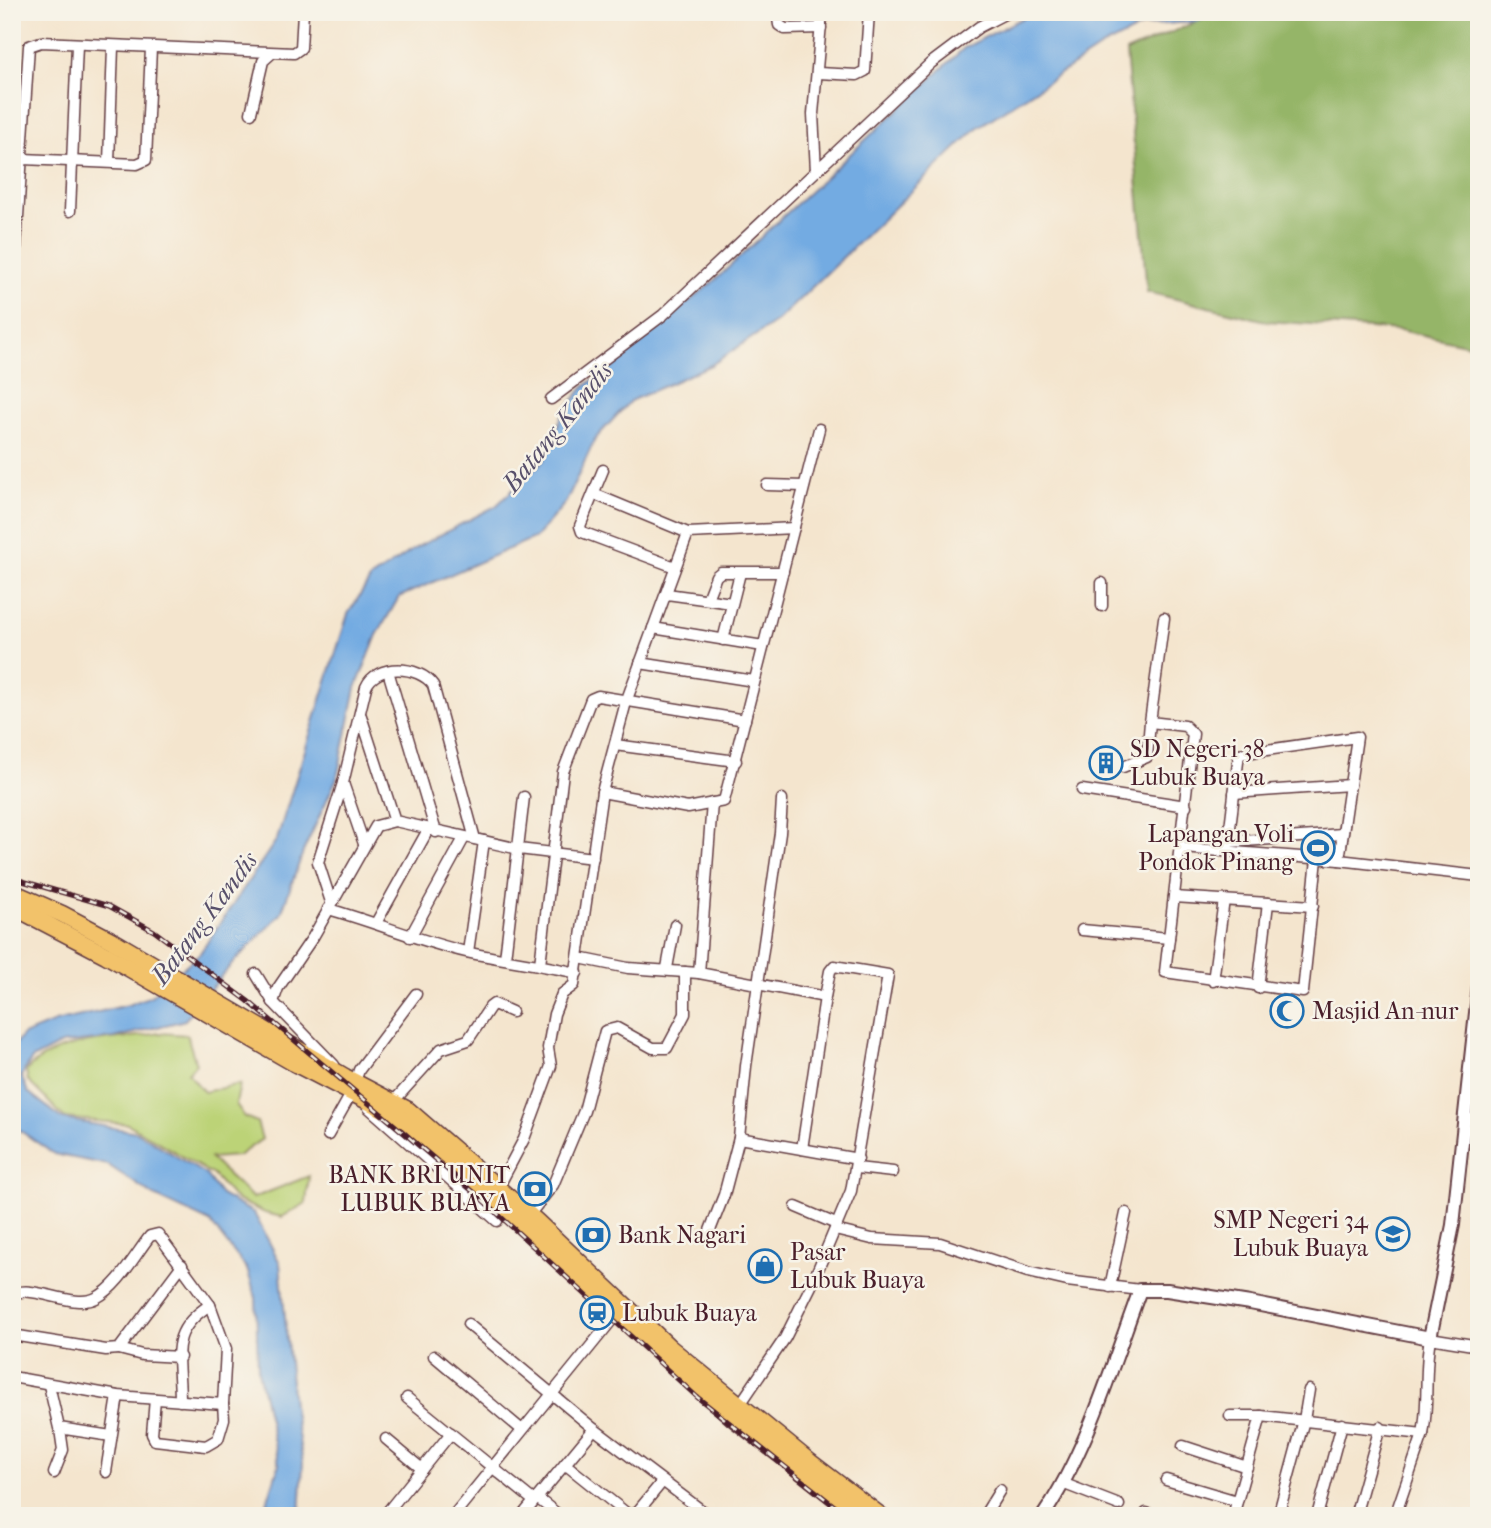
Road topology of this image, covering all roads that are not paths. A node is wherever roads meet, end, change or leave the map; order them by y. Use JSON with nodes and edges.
{"nodes":[{"id":1,"x":303,"y":12,"type":"edge"},
{"id":2,"x":777,"y":12,"type":"edge"},
{"id":3,"x":822,"y":12,"type":"edge"},
{"id":4,"x":869,"y":12,"type":"edge"},
{"id":5,"x":1007,"y":12,"type":"edge"},
{"id":6,"x":821,"y":28,"type":"junction"},
{"id":7,"x":77,"y":45,"type":"junction"},
{"id":8,"x":113,"y":47,"type":"junction"},
{"id":9,"x":151,"y":48,"type":"junction"},
{"id":10,"x":272,"y":53,"type":"junction"},
{"id":11,"x":818,"y":73,"type":"junction"},
{"id":12,"x":251,"y":113,"type":"dead end"},
{"id":13,"x":17,"y":145,"type":"edge"},
{"id":14,"x":23,"y":159,"type":"junction"},
{"id":15,"x":72,"y":161,"type":"junction"},
{"id":16,"x":109,"y":162,"type":"junction"},
{"id":17,"x":816,"y":171,"type":"junction"},
{"id":18,"x":16,"y":183,"type":"edge"},
{"id":19,"x":70,"y":211,"type":"dead end"},
{"id":20,"x":15,"y":219,"type":"edge"},
{"id":21,"x":12,"y":254,"type":"edge"},
{"id":22,"x":551,"y":399,"type":"dead end"},
{"id":23,"x":819,"y":429,"type":"dead end"},
{"id":24,"x":603,"y":470,"type":"dead end"},
{"id":25,"x":767,"y":485,"type":"dead end"},
{"id":26,"x":804,"y":486,"type":"junction"},
{"id":27,"x":594,"y":494,"type":"junction"},
{"id":28,"x":794,"y":528,"type":"junction"},
{"id":29,"x":688,"y":533,"type":"junction"},
{"id":30,"x":675,"y":567,"type":"junction"},
{"id":31,"x":783,"y":572,"type":"junction"},
{"id":32,"x":740,"y":573,"type":"junction"},
{"id":33,"x":1102,"y":583,"type":"dead end"},
{"id":34,"x":667,"y":594,"type":"junction"},
{"id":35,"x":707,"y":599,"type":"junction"},
{"id":36,"x":732,"y":603,"type":"junction"},
{"id":37,"x":1102,"y":606,"type":"dead end"},
{"id":38,"x":1164,"y":618,"type":"dead end"},
{"id":39,"x":653,"y":628,"type":"junction"},
{"id":40,"x":723,"y":640,"type":"junction"},
{"id":41,"x":764,"y":646,"type":"junction"},
{"id":42,"x":640,"y":663,"type":"junction"},
{"id":43,"x":388,"y":670,"type":"junction"},
{"id":44,"x":754,"y":681,"type":"junction"},
{"id":45,"x":626,"y":702,"type":"junction"},
{"id":46,"x":361,"y":716,"type":"junction"},
{"id":47,"x":745,"y":720,"type":"junction"},
{"id":48,"x":1150,"y":722,"type":"junction"},
{"id":49,"x":615,"y":745,"type":"junction"},
{"id":50,"x":736,"y":761,"type":"junction"},
{"id":51,"x":1123,"y":767,"type":"dead end"},
{"id":52,"x":343,"y":783,"type":"junction"},
{"id":53,"x":1349,"y":785,"type":"junction"},
{"id":54,"x":1082,"y":790,"type":"dead end"},
{"id":55,"x":603,"y":792,"type":"junction"},
{"id":56,"x":1234,"y":793,"type":"junction"},
{"id":57,"x":524,"y":797,"type":"dead end"},
{"id":58,"x":782,"y":800,"type":"dead end"},
{"id":59,"x":712,"y":803,"type":"junction"},
{"id":60,"x":1186,"y":806,"type":"junction"},
{"id":61,"x":395,"y":821,"type":"junction"},
{"id":62,"x":432,"y":831,"type":"junction"},
{"id":63,"x":1342,"y":834,"type":"junction"},
{"id":64,"x":474,"y":839,"type":"junction"},
{"id":65,"x":364,"y":845,"type":"junction"},
{"id":66,"x":1228,"y":847,"type":"junction"},
{"id":67,"x":1182,"y":848,"type":"junction"},
{"id":68,"x":519,"y":849,"type":"junction"},
{"id":69,"x":555,"y":854,"type":"junction"},
{"id":70,"x":593,"y":858,"type":"junction"},
{"id":71,"x":1317,"y":859,"type":"junction"},
{"id":72,"x":1339,"y":860,"type":"junction"},
{"id":73,"x":1479,"y":876,"type":"edge"},
{"id":74,"x":12,"y":892,"type":"edge"},
{"id":75,"x":1174,"y":897,"type":"junction"},
{"id":76,"x":1224,"y":900,"type":"junction"},
{"id":77,"x":1268,"y":903,"type":"junction"},
{"id":78,"x":12,"y":906,"type":"edge"},
{"id":79,"x":329,"y":906,"type":"junction"},
{"id":80,"x":1313,"y":906,"type":"junction"},
{"id":81,"x":376,"y":923,"type":"junction"},
{"id":82,"x":675,"y":925,"type":"dead end"},
{"id":83,"x":1082,"y":930,"type":"dead end"},
{"id":84,"x":410,"y":937,"type":"junction"},
{"id":85,"x":1169,"y":938,"type":"junction"},
{"id":86,"x":468,"y":952,"type":"junction"},
{"id":87,"x":505,"y":958,"type":"junction"},
{"id":88,"x":579,"y":958,"type":"junction"},
{"id":89,"x":540,"y":964,"type":"junction"},
{"id":90,"x":667,"y":968,"type":"junction"},
{"id":91,"x":577,"y":972,"type":"junction"},
{"id":92,"x":685,"y":972,"type":"junction"},
{"id":93,"x":699,"y":973,"type":"junction"},
{"id":94,"x":256,"y":974,"type":"dead end"},
{"id":95,"x":162,"y":980,"type":"junction"},
{"id":96,"x":1213,"y":981,"type":"junction"},
{"id":97,"x":757,"y":985,"type":"junction"},
{"id":98,"x":1479,"y":985,"type":"edge"},
{"id":99,"x":1258,"y":988,"type":"junction"},
{"id":100,"x":416,"y":994,"type":"dead end"},
{"id":101,"x":825,"y":997,"type":"junction"},
{"id":102,"x":273,"y":1002,"type":"junction"},
{"id":103,"x":512,"y":1013,"type":"dead end"},
{"id":104,"x":351,"y":1087,"type":"junction"},
{"id":105,"x":393,"y":1102,"type":"junction"},
{"id":106,"x":1472,"y":1119,"type":"edge"},
{"id":107,"x":328,"y":1135,"type":"dead end"},
{"id":108,"x":739,"y":1138,"type":"junction"},
{"id":109,"x":802,"y":1149,"type":"junction"},
{"id":110,"x":858,"y":1163,"type":"junction"},
{"id":111,"x":893,"y":1172,"type":"dead end"},
{"id":112,"x":498,"y":1188,"type":"junction"},
{"id":113,"x":796,"y":1207,"type":"dead end"},
{"id":114,"x":1126,"y":1213,"type":"dead end"},
{"id":115,"x":497,"y":1221,"type":"dead end"},
{"id":116,"x":531,"y":1222,"type":"junction"},
{"id":117,"x":835,"y":1227,"type":"junction"},
{"id":118,"x":707,"y":1238,"type":"dead end"},
{"id":119,"x":549,"y":1243,"type":"junction"},
{"id":120,"x":182,"y":1265,"type":"junction"},
{"id":121,"x":1110,"y":1287,"type":"junction"},
{"id":122,"x":1140,"y":1290,"type":"junction"},
{"id":123,"x":12,"y":1297,"type":"edge"},
{"id":124,"x":210,"y":1305,"type":"junction"},
{"id":125,"x":616,"y":1315,"type":"junction"},
{"id":126,"x":468,"y":1324,"type":"dead end"},
{"id":127,"x":12,"y":1335,"type":"edge"},
{"id":128,"x":1430,"y":1338,"type":"junction"},
{"id":129,"x":126,"y":1339,"type":"junction"},
{"id":130,"x":1479,"y":1346,"type":"edge"},
{"id":131,"x":102,"y":1349,"type":"junction"},
{"id":132,"x":120,"y":1349,"type":"junction"},
{"id":133,"x":434,"y":1356,"type":"dead end"},
{"id":134,"x":180,"y":1357,"type":"junction"},
{"id":135,"x":12,"y":1377,"type":"edge"},
{"id":136,"x":49,"y":1385,"type":"junction"},
{"id":137,"x":1309,"y":1390,"type":"dead end"},
{"id":138,"x":551,"y":1394,"type":"junction"},
{"id":139,"x":118,"y":1396,"type":"junction"},
{"id":140,"x":407,"y":1398,"type":"dead end"},
{"id":141,"x":155,"y":1399,"type":"junction"},
{"id":142,"x":180,"y":1401,"type":"junction"},
{"id":143,"x":223,"y":1404,"type":"junction"},
{"id":144,"x":739,"y":1406,"type":"junction"},
{"id":145,"x":1230,"y":1416,"type":"dead end"},
{"id":146,"x":1261,"y":1416,"type":"junction"},
{"id":147,"x":1304,"y":1420,"type":"junction"},
{"id":148,"x":1342,"y":1424,"type":"junction"},
{"id":149,"x":1380,"y":1427,"type":"junction"},
{"id":150,"x":60,"y":1429,"type":"junction"},
{"id":151,"x":594,"y":1429,"type":"junction"},
{"id":152,"x":522,"y":1430,"type":"junction"},
{"id":153,"x":451,"y":1433,"type":"junction"},
{"id":154,"x":1423,"y":1434,"type":"junction"},
{"id":155,"x":111,"y":1436,"type":"junction"},
{"id":156,"x":386,"y":1439,"type":"dead end"},
{"id":157,"x":1183,"y":1446,"type":"dead end"},
{"id":158,"x":565,"y":1464,"type":"junction"},
{"id":159,"x":1247,"y":1467,"type":"junction"},
{"id":160,"x":492,"y":1468,"type":"junction"},
{"id":161,"x":422,"y":1469,"type":"junction"},
{"id":162,"x":106,"y":1472,"type":"dead end"},
{"id":163,"x":54,"y":1473,"type":"dead end"},
{"id":164,"x":1166,"y":1480,"type":"dead end"},
{"id":165,"x":662,"y":1482,"type":"junction"},
{"id":166,"x":1062,"y":1483,"type":"junction"},
{"id":167,"x":1000,"y":1490,"type":"dead end"},
{"id":168,"x":536,"y":1500,"type":"junction"},
{"id":169,"x":1237,"y":1501,"type":"junction"},
{"id":170,"x":1119,"y":1505,"type":"dead end"},
{"id":171,"x":704,"y":1514,"type":"edge"},
{"id":172,"x":1280,"y":1515,"type":"edge"},
{"id":173,"x":384,"y":1516,"type":"edge"},
{"id":174,"x":453,"y":1516,"type":"edge"},
{"id":175,"x":522,"y":1516,"type":"edge"},
{"id":176,"x":560,"y":1516,"type":"edge"},
{"id":177,"x":632,"y":1516,"type":"edge"},
{"id":178,"x":858,"y":1516,"type":"edge"},
{"id":179,"x":881,"y":1516,"type":"edge"},
{"id":180,"x":984,"y":1516,"type":"edge"},
{"id":181,"x":1043,"y":1516,"type":"edge"},
{"id":182,"x":1233,"y":1516,"type":"edge"},
{"id":183,"x":1317,"y":1516,"type":"edge"},
{"id":184,"x":1355,"y":1516,"type":"edge"},
{"id":185,"x":1395,"y":1516,"type":"edge"}],
"edges":[{"from":1,"to":10,"type":"street"},
{"from":2,"to":6,"type":"street"},
{"from":3,"to":6,"type":"street"},
{"from":4,"to":11,"type":"street"},
{"from":5,"to":17,"type":"street"},
{"from":6,"to":11,"type":"street"},
{"from":7,"to":8,"type":"street"},
{"from":7,"to":13,"type":"street"},
{"from":7,"to":15,"type":"street"},
{"from":8,"to":9,"type":"street"},
{"from":8,"to":16,"type":"street"},
{"from":9,"to":10,"type":"street"},
{"from":9,"to":16,"type":"street"},
{"from":10,"to":12,"type":"street"},
{"from":11,"to":17,"type":"street"},
{"from":13,"to":14,"type":"street"},
{"from":14,"to":15,"type":"street"},
{"from":14,"to":18,"type":"street"},
{"from":15,"to":16,"type":"street"},
{"from":15,"to":19,"type":"street"},
{"from":17,"to":22,"type":"street"},
{"from":18,"to":20,"type":"street"},
{"from":20,"to":21,"type":"street"},
{"from":23,"to":26,"type":"street"},
{"from":24,"to":27,"type":"street"},
{"from":25,"to":26,"type":"street"},
{"from":26,"to":28,"type":"street"},
{"from":27,"to":29,"type":"street"},
{"from":27,"to":30,"type":"street"},
{"from":28,"to":29,"type":"street"},
{"from":28,"to":31,"type":"street"},
{"from":29,"to":30,"type":"street"},
{"from":30,"to":34,"type":"street"},
{"from":31,"to":32,"type":"street"},
{"from":31,"to":41,"type":"street"},
{"from":32,"to":35,"type":"street"},
{"from":32,"to":36,"type":"street"},
{"from":33,"to":37,"type":"street"},
{"from":34,"to":35,"type":"street"},
{"from":34,"to":39,"type":"street"},
{"from":35,"to":36,"type":"street"},
{"from":36,"to":40,"type":"street"},
{"from":38,"to":48,"type":"street"},
{"from":39,"to":40,"type":"street"},
{"from":39,"to":42,"type":"street"},
{"from":40,"to":41,"type":"street"},
{"from":41,"to":44,"type":"street"},
{"from":42,"to":44,"type":"street"},
{"from":42,"to":45,"type":"street"},
{"from":43,"to":46,"type":"street"},
{"from":43,"to":62,"type":"street"},
{"from":43,"to":64,"type":"street"},
{"from":44,"to":47,"type":"street"},
{"from":45,"to":47,"type":"street"},
{"from":45,"to":49,"type":"street"},
{"from":45,"to":69,"type":"street"},
{"from":46,"to":52,"type":"street"},
{"from":46,"to":61,"type":"street"},
{"from":47,"to":50,"type":"street"},
{"from":48,"to":51,"type":"street"},
{"from":48,"to":60,"type":"street"},
{"from":49,"to":50,"type":"street"},
{"from":49,"to":55,"type":"street"},
{"from":50,"to":59,"type":"street"},
{"from":52,"to":65,"type":"street"},
{"from":52,"to":79,"type":"street"},
{"from":53,"to":56,"type":"street"},
{"from":53,"to":56,"type":"street"},
{"from":53,"to":63,"type":"street"},
{"from":54,"to":60,"type":"street"},
{"from":55,"to":59,"type":"street"},
{"from":55,"to":70,"type":"street"},
{"from":56,"to":66,"type":"street"},
{"from":57,"to":68,"type":"street"},
{"from":58,"to":97,"type":"street"},
{"from":59,"to":93,"type":"street"},
{"from":60,"to":67,"type":"street"},
{"from":61,"to":62,"type":"street"},
{"from":61,"to":65,"type":"street"},
{"from":62,"to":64,"type":"street"},
{"from":62,"to":81,"type":"street"},
{"from":63,"to":66,"type":"street"},
{"from":63,"to":72,"type":"street"},
{"from":64,"to":68,"type":"street"},
{"from":64,"to":84,"type":"street"},
{"from":64,"to":86,"type":"street"},
{"from":65,"to":79,"type":"street"},
{"from":66,"to":67,"type":"street"},
{"from":66,"to":71,"type":"street"},
{"from":67,"to":75,"type":"street"},
{"from":68,"to":69,"type":"street"},
{"from":68,"to":87,"type":"street"},
{"from":69,"to":70,"type":"street"},
{"from":69,"to":89,"type":"street"},
{"from":70,"to":88,"type":"street"},
{"from":71,"to":72,"type":"street"},
{"from":71,"to":80,"type":"street"},
{"from":72,"to":73,"type":"street"},
{"from":74,"to":95,"type":"highway"},
{"from":75,"to":76,"type":"street"},
{"from":75,"to":85,"type":"street"},
{"from":76,"to":77,"type":"street"},
{"from":76,"to":96,"type":"street"},
{"from":77,"to":80,"type":"street"},
{"from":77,"to":99,"type":"street"},
{"from":78,"to":95,"type":"highway"},
{"from":79,"to":81,"type":"street"},
{"from":79,"to":102,"type":"street"},
{"from":80,"to":99,"type":"street"},
{"from":81,"to":84,"type":"street"},
{"from":82,"to":90,"type":"street"},
{"from":83,"to":85,"type":"street"},
{"from":84,"to":86,"type":"street"},
{"from":85,"to":96,"type":"street"},
{"from":86,"to":87,"type":"street"},
{"from":87,"to":89,"type":"street"},
{"from":88,"to":90,"type":"street"},
{"from":88,"to":91,"type":"street"},
{"from":89,"to":91,"type":"street"},
{"from":90,"to":92,"type":"street"},
{"from":91,"to":112,"type":"street"},
{"from":92,"to":93,"type":"street"},
{"from":92,"to":116,"type":"street"},
{"from":93,"to":97,"type":"street"},
{"from":94,"to":102,"type":"street"},
{"from":95,"to":104,"type":"highway"},
{"from":96,"to":99,"type":"street"},
{"from":97,"to":101,"type":"street"},
{"from":97,"to":108,"type":"street"},
{"from":98,"to":106,"type":"street"},
{"from":100,"to":104,"type":"street"},
{"from":101,"to":109,"type":"street"},
{"from":101,"to":110,"type":"street"},
{"from":102,"to":104,"type":"street"},
{"from":103,"to":105,"type":"street"},
{"from":104,"to":105,"type":"highway"},
{"from":104,"to":107,"type":"street"},
{"from":104,"to":115,"type":"street"},
{"from":104,"to":116,"type":"highway"},
{"from":105,"to":112,"type":"highway"},
{"from":106,"to":128,"type":"street"},
{"from":108,"to":109,"type":"street"},
{"from":108,"to":118,"type":"street"},
{"from":109,"to":110,"type":"street"},
{"from":110,"to":111,"type":"street"},
{"from":110,"to":117,"type":"street"},
{"from":112,"to":116,"type":"highway"},
{"from":113,"to":117,"type":"street"},
{"from":114,"to":121,"type":"street"},
{"from":116,"to":119,"type":"highway"},
{"from":117,"to":121,"type":"street"},
{"from":117,"to":144,"type":"street"},
{"from":119,"to":125,"type":"highway"},
{"from":119,"to":144,"type":"highway"},
{"from":120,"to":123,"type":"street"},
{"from":120,"to":124,"type":"street"},
{"from":120,"to":129,"type":"street"},
{"from":121,"to":122,"type":"street"},
{"from":122,"to":128,"type":"street"},
{"from":122,"to":166,"type":"street"},
{"from":124,"to":134,"type":"street"},
{"from":124,"to":143,"type":"street"},
{"from":125,"to":138,"type":"street"},
{"from":125,"to":178,"type":"highway"},
{"from":126,"to":138,"type":"street"},
{"from":127,"to":131,"type":"street"},
{"from":128,"to":130,"type":"street"},
{"from":128,"to":154,"type":"street"},
{"from":129,"to":131,"type":"street"},
{"from":129,"to":132,"type":"street"},
{"from":131,"to":132,"type":"street"},
{"from":132,"to":134,"type":"street"},
{"from":133,"to":152,"type":"street"},
{"from":134,"to":142,"type":"street"},
{"from":135,"to":136,"type":"street"},
{"from":136,"to":139,"type":"street"},
{"from":136,"to":150,"type":"street"},
{"from":137,"to":147,"type":"street"},
{"from":138,"to":151,"type":"street"},
{"from":138,"to":152,"type":"street"},
{"from":139,"to":141,"type":"street"},
{"from":139,"to":155,"type":"street"},
{"from":140,"to":153,"type":"street"},
{"from":141,"to":142,"type":"street"},
{"from":141,"to":143,"type":"street"},
{"from":142,"to":143,"type":"street"},
{"from":144,"to":179,"type":"highway"},
{"from":145,"to":146,"type":"street"},
{"from":146,"to":147,"type":"street"},
{"from":146,"to":159,"type":"street"},
{"from":147,"to":148,"type":"street"},
{"from":147,"to":172,"type":"street"},
{"from":148,"to":149,"type":"street"},
{"from":148,"to":183,"type":"street"},
{"from":149,"to":154,"type":"street"},
{"from":149,"to":184,"type":"street"},
{"from":150,"to":155,"type":"street"},
{"from":150,"to":163,"type":"street"},
{"from":151,"to":158,"type":"street"},
{"from":151,"to":165,"type":"street"},
{"from":152,"to":160,"type":"street"},
{"from":153,"to":160,"type":"street"},
{"from":153,"to":161,"type":"street"},
{"from":154,"to":185,"type":"street"},
{"from":155,"to":162,"type":"street"},
{"from":156,"to":161,"type":"street"},
{"from":157,"to":159,"type":"street"},
{"from":158,"to":168,"type":"street"},
{"from":158,"to":177,"type":"street"},
{"from":159,"to":169,"type":"street"},
{"from":160,"to":168,"type":"street"},
{"from":160,"to":174,"type":"street"},
{"from":161,"to":173,"type":"street"},
{"from":164,"to":169,"type":"street"},
{"from":165,"to":171,"type":"street"},
{"from":165,"to":177,"type":"street"},
{"from":166,"to":170,"type":"street"},
{"from":166,"to":181,"type":"street"},
{"from":167,"to":180,"type":"street"},
{"from":168,"to":175,"type":"street"},
{"from":168,"to":176,"type":"street"},
{"from":169,"to":182,"type":"street"}]}
